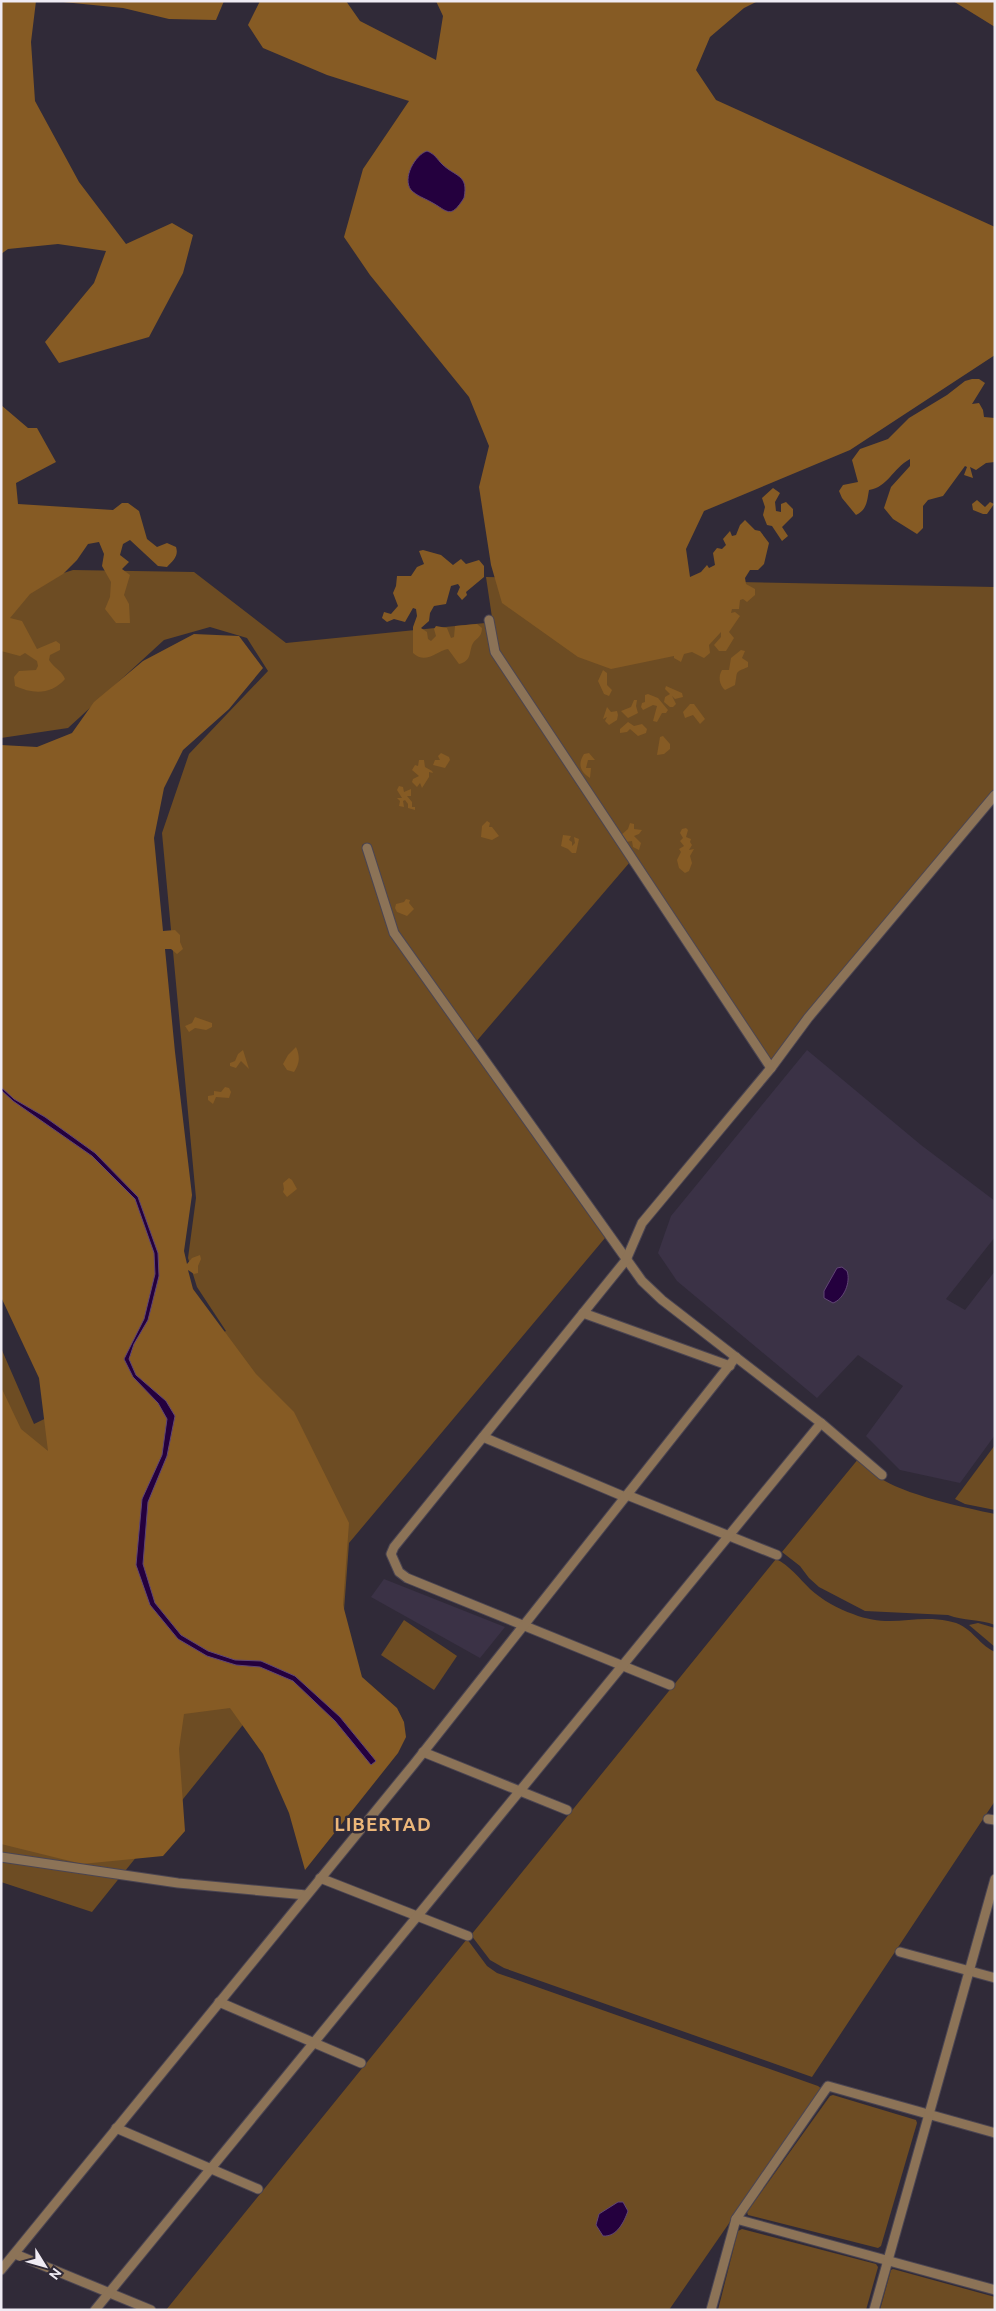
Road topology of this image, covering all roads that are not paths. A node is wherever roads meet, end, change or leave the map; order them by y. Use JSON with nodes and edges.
{"nodes":[{"id":1,"x":489,"y":620,"type":"dead end"},
{"id":2,"x":995,"y":795,"type":"edge"},
{"id":3,"x":367,"y":848,"type":"dead end"},
{"id":4,"x":771,"y":1068,"type":"junction"},
{"id":5,"x":626,"y":1260,"type":"junction"},
{"id":6,"x":583,"y":1313,"type":"junction"},
{"id":7,"x":736,"y":1357,"type":"junction"},
{"id":8,"x":730,"y":1366,"type":"junction"},
{"id":9,"x":821,"y":1423,"type":"junction"},
{"id":10,"x":483,"y":1437,"type":"junction"},
{"id":11,"x":882,"y":1475,"type":"dead end"},
{"id":12,"x":626,"y":1496,"type":"junction"},
{"id":13,"x":729,"y":1536,"type":"junction"},
{"id":14,"x":777,"y":1556,"type":"dead end"},
{"id":15,"x":523,"y":1626,"type":"junction"},
{"id":16,"x":622,"y":1666,"type":"junction"},
{"id":17,"x":670,"y":1685,"type":"dead end"},
{"id":18,"x":423,"y":1752,"type":"junction"},
{"id":19,"x":520,"y":1791,"type":"junction"},
{"id":20,"x":567,"y":1810,"type":"dead end"},
{"id":21,"x":1,"y":1857,"type":"edge"},
{"id":22,"x":320,"y":1878,"type":"junction"},
{"id":23,"x":995,"y":1879,"type":"edge"},
{"id":24,"x":306,"y":1895,"type":"junction"},
{"id":25,"x":417,"y":1916,"type":"junction"},
{"id":26,"x":468,"y":1936,"type":"dead end"},
{"id":27,"x":900,"y":1952,"type":"dead end"},
{"id":28,"x":969,"y":1971,"type":"junction"},
{"id":29,"x":995,"y":1978,"type":"edge"},
{"id":30,"x":219,"y":2002,"type":"junction"},
{"id":31,"x":314,"y":2042,"type":"junction"},
{"id":32,"x":361,"y":2062,"type":"dead end"},
{"id":33,"x":928,"y":2115,"type":"junction"},
{"id":34,"x":116,"y":2128,"type":"junction"},
{"id":35,"x":995,"y":2133,"type":"edge"},
{"id":36,"x":211,"y":2169,"type":"junction"},
{"id":37,"x":258,"y":2189,"type":"dead end"},
{"id":38,"x":736,"y":2219,"type":"junction"},
{"id":39,"x":15,"y":2254,"type":"junction"},
{"id":40,"x":887,"y":2260,"type":"junction"},
{"id":41,"x":1,"y":2270,"type":"edge"},
{"id":42,"x":995,"y":2290,"type":"edge"},
{"id":43,"x":109,"y":2293,"type":"junction"},
{"id":44,"x":95,"y":2310,"type":"edge"},
{"id":45,"x":151,"y":2310,"type":"edge"},
{"id":46,"x":711,"y":2310,"type":"edge"},
{"id":47,"x":874,"y":2310,"type":"edge"}],
"edges":[{"from":1,"to":4,"type":"street"},
{"from":2,"to":4,"type":"street"},
{"from":3,"to":5,"type":"street"},
{"from":4,"to":5,"type":"street"},
{"from":5,"to":6,"type":"street"},
{"from":5,"to":7,"type":"street"},
{"from":6,"to":8,"type":"street"},
{"from":6,"to":10,"type":"street"},
{"from":7,"to":8,"type":"street"},
{"from":7,"to":9,"type":"street"},
{"from":8,"to":12,"type":"street"},
{"from":9,"to":11,"type":"street"},
{"from":9,"to":13,"type":"street"},
{"from":10,"to":12,"type":"street"},
{"from":10,"to":15,"type":"street"},
{"from":12,"to":13,"type":"street"},
{"from":12,"to":15,"type":"street"},
{"from":13,"to":14,"type":"street"},
{"from":13,"to":16,"type":"street"},
{"from":15,"to":16,"type":"street"},
{"from":15,"to":18,"type":"street"},
{"from":16,"to":17,"type":"street"},
{"from":16,"to":19,"type":"street"},
{"from":18,"to":19,"type":"street"},
{"from":18,"to":22,"type":"street"},
{"from":19,"to":20,"type":"street"},
{"from":19,"to":25,"type":"street"},
{"from":21,"to":24,"type":"street"},
{"from":22,"to":24,"type":"street"},
{"from":22,"to":25,"type":"street"},
{"from":23,"to":28,"type":"street"},
{"from":24,"to":30,"type":"street"},
{"from":25,"to":26,"type":"street"},
{"from":25,"to":31,"type":"street"},
{"from":27,"to":28,"type":"street"},
{"from":28,"to":29,"type":"street"},
{"from":28,"to":33,"type":"street"},
{"from":30,"to":31,"type":"street"},
{"from":30,"to":34,"type":"street"},
{"from":31,"to":32,"type":"street"},
{"from":31,"to":36,"type":"street"},
{"from":33,"to":35,"type":"street"},
{"from":33,"to":38,"type":"street"},
{"from":33,"to":40,"type":"street"},
{"from":34,"to":36,"type":"street"},
{"from":34,"to":39,"type":"street"},
{"from":36,"to":37,"type":"street"},
{"from":36,"to":43,"type":"street"},
{"from":38,"to":40,"type":"street"},
{"from":38,"to":46,"type":"street"},
{"from":39,"to":41,"type":"street"},
{"from":39,"to":43,"type":"street"},
{"from":40,"to":42,"type":"street"},
{"from":40,"to":47,"type":"street"},
{"from":43,"to":44,"type":"street"},
{"from":43,"to":45,"type":"street"}]}
